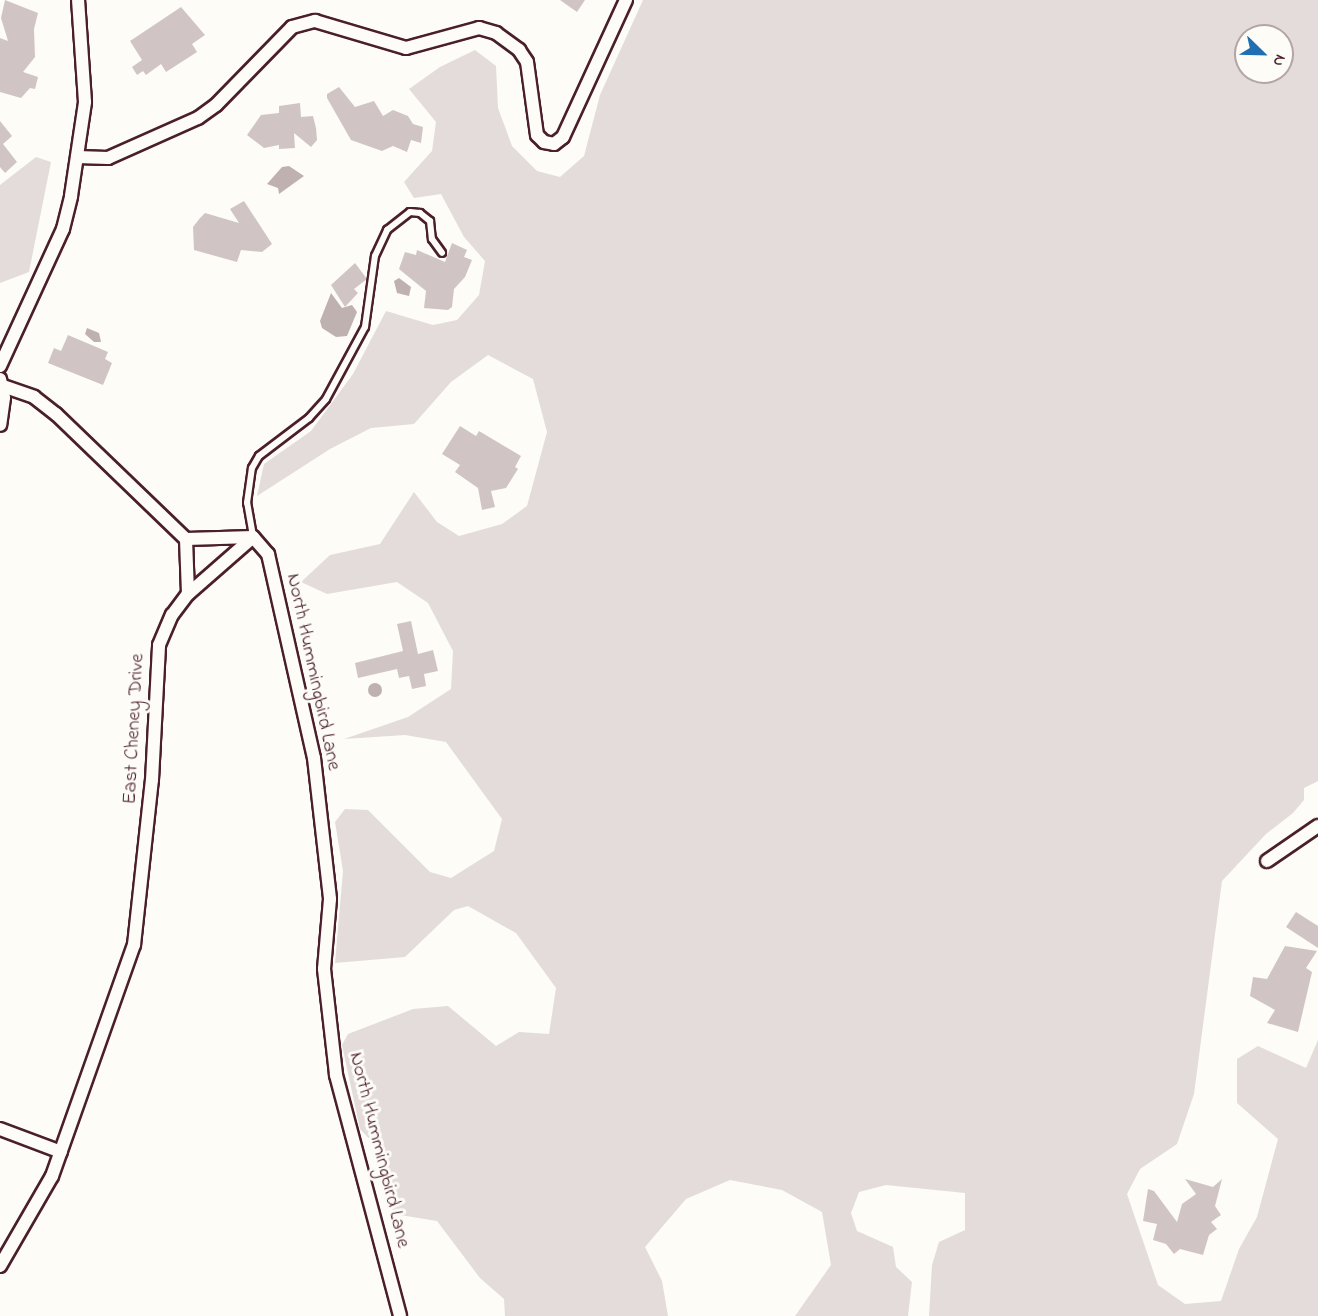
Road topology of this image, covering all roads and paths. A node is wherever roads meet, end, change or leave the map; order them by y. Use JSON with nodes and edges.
{"nodes":[{"id":1,"x":78,"y":0,"type":"edge"},
{"id":2,"x":626,"y":0,"type":"edge"},
{"id":3,"x":77,"y":157,"type":"junction"},
{"id":4,"x":442,"y":253,"type":"dead end"},
{"id":5,"x":0,"y":366,"type":"edge"},
{"id":6,"x":0,"y":383,"type":"edge"},
{"id":7,"x":0,"y":425,"type":"edge"},
{"id":8,"x":253,"y":537,"type":"junction"},
{"id":9,"x":186,"y":539,"type":"junction"},
{"id":10,"x":188,"y":594,"type":"junction"},
{"id":11,"x":1318,"y":826,"type":"edge"},
{"id":12,"x":1267,"y":861,"type":"dead end"},
{"id":13,"x":0,"y":1129,"type":"edge"},
{"id":14,"x":61,"y":1152,"type":"junction"},
{"id":15,"x":0,"y":1266,"type":"edge"},
{"id":16,"x":400,"y":1316,"type":"edge"}],
"edges":[{"from":1,"to":3,"type":"street"},
{"from":2,"to":3,"type":"street"},
{"from":3,"to":5,"type":"street"},
{"from":4,"to":8,"type":"lane"},
{"from":6,"to":7,"type":"street"},
{"from":6,"to":9,"type":"street"},
{"from":8,"to":9,"type":"street"},
{"from":8,"to":10,"type":"street","name":"East Cheney Drive"},
{"from":8,"to":16,"type":"street","name":"North Hummingbird Lane"},
{"from":9,"to":10,"type":"street"},
{"from":10,"to":14,"type":"street","name":"East Cheney Drive"},
{"from":11,"to":12,"type":"street"},
{"from":13,"to":14,"type":"street"},
{"from":14,"to":15,"type":"street","name":"East Cheney Drive"}]}
